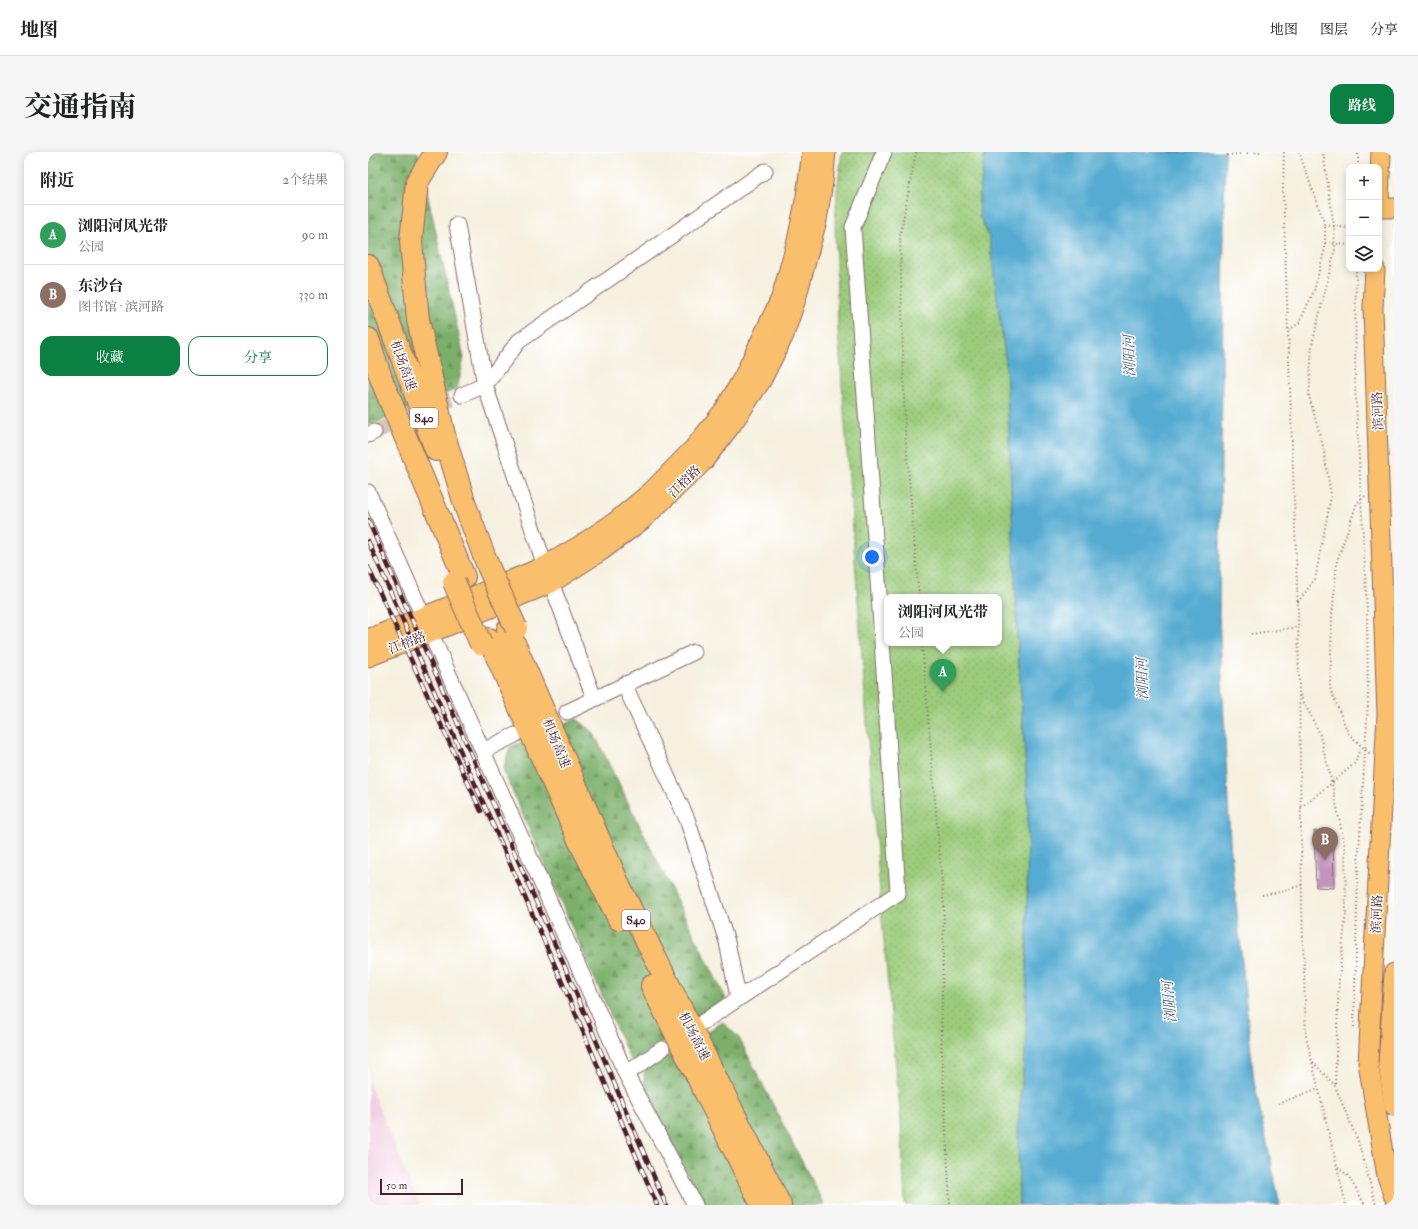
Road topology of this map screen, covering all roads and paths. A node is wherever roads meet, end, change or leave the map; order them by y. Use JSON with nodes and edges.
{"nodes":[{"id":1,"x":436,"y":152,"type":"edge"},
{"id":2,"x":812,"y":152,"type":"edge"},
{"id":3,"x":826,"y":152,"type":"edge"},
{"id":4,"x":884,"y":152,"type":"edge"},
{"id":5,"x":916,"y":152,"type":"edge"},
{"id":6,"x":1260,"y":152,"type":"edge"},
{"id":7,"x":1284,"y":152,"type":"edge"},
{"id":8,"x":1299,"y":152,"type":"edge"},
{"id":9,"x":1323,"y":152,"type":"edge"},
{"id":10,"x":1358,"y":152,"type":"edge"},
{"id":11,"x":1381,"y":152,"type":"edge"},
{"id":12,"x":1227,"y":155,"type":"dead end"},
{"id":13,"x":1358,"y":164,"type":"edge"},
{"id":14,"x":1381,"y":164,"type":"edge"},
{"id":15,"x":765,"y":171,"type":"dead end"},
{"id":16,"x":1394,"y":192,"type":"edge"},
{"id":17,"x":1382,"y":193,"type":"edge"},
{"id":18,"x":1382,"y":208,"type":"edge"},
{"id":19,"x":1394,"y":208,"type":"edge"},
{"id":20,"x":1325,"y":224,"type":"junction"},
{"id":21,"x":457,"y":225,"type":"dead end"},
{"id":22,"x":1334,"y":226,"type":"junction"},
{"id":23,"x":1346,"y":228,"type":"edge"},
{"id":24,"x":1325,"y":243,"type":"junction"},
{"id":25,"x":1334,"y":244,"type":"junction"},
{"id":26,"x":1346,"y":244,"type":"edge"},
{"id":27,"x":368,"y":266,"type":"edge"},
{"id":28,"x":1356,"y":272,"type":"edge"},
{"id":29,"x":1375,"y":272,"type":"edge"},
{"id":30,"x":1288,"y":330,"type":"junction"},
{"id":31,"x":368,"y":339,"type":"edge"},
{"id":32,"x":368,"y":371,"type":"edge"},
{"id":33,"x":485,"y":385,"type":"junction"},
{"id":34,"x":462,"y":395,"type":"tunnel mouth"},
{"id":35,"x":1379,"y":484,"type":"junction"},
{"id":36,"x":368,"y":492,"type":"edge"},
{"id":37,"x":1360,"y":500,"type":"junction"},
{"id":38,"x":472,"y":573,"type":"junction"},
{"id":39,"x":548,"y":574,"type":"junction"},
{"id":40,"x":919,"y":594,"type":"edge"},
{"id":41,"x":1298,"y":603,"type":"junction"},
{"id":42,"x":427,"y":625,"type":"junction"},
{"id":43,"x":1298,"y":627,"type":"junction"},
{"id":44,"x":1251,"y":634,"type":"dead end"},
{"id":45,"x":368,"y":639,"type":"edge"},
{"id":46,"x":922,"y":646,"type":"edge"},
{"id":47,"x":694,"y":652,"type":"dead end"},
{"id":48,"x":368,"y":657,"type":"edge"},
{"id":49,"x":624,"y":684,"type":"junction"},
{"id":50,"x":1300,"y":693,"type":"junction"},
{"id":51,"x":594,"y":698,"type":"junction"},
{"id":52,"x":566,"y":712,"type":"dead end"},
{"id":53,"x":515,"y":736,"type":"dead end"},
{"id":54,"x":1361,"y":746,"type":"junction"},
{"id":55,"x":1364,"y":748,"type":"junction"},
{"id":56,"x":482,"y":751,"type":"junction"},
{"id":57,"x":1384,"y":767,"type":"junction"},
{"id":58,"x":1332,"y":784,"type":"junction"},
{"id":59,"x":1301,"y":808,"type":"junction"},
{"id":60,"x":1302,"y":885,"type":"junction"},
{"id":61,"x":1262,"y":895,"type":"dead end"},
{"id":62,"x":1394,"y":973,"type":"edge"},
{"id":63,"x":738,"y":997,"type":"junction"},
{"id":64,"x":703,"y":1022,"type":"dead end"},
{"id":65,"x":1354,"y":1036,"type":"dead end"},
{"id":66,"x":662,"y":1049,"type":"dead end"},
{"id":67,"x":1312,"y":1062,"type":"junction"},
{"id":68,"x":626,"y":1074,"type":"junction"},
{"id":69,"x":1335,"y":1086,"type":"junction"},
{"id":70,"x":1319,"y":1088,"type":"junction"},
{"id":71,"x":1278,"y":1104,"type":"dead end"},
{"id":72,"x":1394,"y":1106,"type":"edge"},
{"id":73,"x":1337,"y":1166,"type":"junction"},
{"id":74,"x":1394,"y":1197,"type":"edge"},
{"id":75,"x":695,"y":1205,"type":"edge"},
{"id":76,"x":762,"y":1205,"type":"edge"},
{"id":77,"x":780,"y":1205,"type":"edge"},
{"id":78,"x":950,"y":1205,"type":"edge"},
{"id":79,"x":1346,"y":1205,"type":"edge"},
{"id":80,"x":1365,"y":1205,"type":"edge"},
{"id":81,"x":1376,"y":1205,"type":"edge"}],
"edges":[{"from":1,"to":38,"type":"highway"},
{"from":2,"to":39,"type":"main road","name":"江榕路"},
{"from":3,"to":39,"type":"main road","name":"江榕路"},
{"from":4,"to":63,"type":"street"},
{"from":5,"to":40,"type":"path"},
{"from":6,"to":12,"type":"path"},
{"from":7,"to":30,"type":"path"},
{"from":8,"to":20,"type":"path"},
{"from":9,"to":22,"type":"path"},
{"from":10,"to":13,"type":"path"},
{"from":11,"to":14,"type":"main road"},
{"from":15,"to":33,"type":"street"},
{"from":16,"to":17,"type":"main road"},
{"from":18,"to":19,"type":"main road"},
{"from":20,"to":22,"type":"path"},
{"from":20,"to":24,"type":"path"},
{"from":21,"to":33,"type":"street"},
{"from":22,"to":23,"type":"path"},
{"from":22,"to":25,"type":"path"},
{"from":24,"to":25,"type":"path"},
{"from":24,"to":30,"type":"path"},
{"from":25,"to":26,"type":"path"},
{"from":25,"to":41,"type":"path"},
{"from":27,"to":38,"type":"highway","name":"机场高速","number":"S40"},
{"from":28,"to":37,"type":"path"},
{"from":29,"to":35,"type":"main road","name":"滨河路"},
{"from":30,"to":41,"type":"path"},
{"from":31,"to":38,"type":"highway","name":"机场高速","number":"S40"},
{"from":32,"to":38,"type":"highway"},
{"from":33,"to":34,"type":"street"},
{"from":33,"to":39,"type":"street"},
{"from":35,"to":37,"type":"path"},
{"from":35,"to":57,"type":"main road","name":"滨河路"},
{"from":36,"to":42,"type":"street"},
{"from":37,"to":54,"type":"path"},
{"from":37,"to":55,"type":"path"},
{"from":38,"to":76,"type":"highway","name":"机场高速","number":"S40"},
{"from":38,"to":77,"type":"highway","name":"机场高速","number":"S40"},
{"from":39,"to":42,"type":"main road","name":"江榕路"},
{"from":39,"to":51,"type":"street"},
{"from":41,"to":43,"type":"path"},
{"from":42,"to":45,"type":"main road","name":"江榕路"},
{"from":42,"to":48,"type":"main road","name":"江榕路"},
{"from":42,"to":56,"type":"street"},
{"from":43,"to":44,"type":"path"},
{"from":43,"to":50,"type":"path"},
{"from":46,"to":78,"type":"path"},
{"from":47,"to":49,"type":"street"},
{"from":49,"to":51,"type":"street"},
{"from":49,"to":63,"type":"street"},
{"from":50,"to":58,"type":"path"},
{"from":50,"to":59,"type":"path"},
{"from":51,"to":52,"type":"street"},
{"from":53,"to":56,"type":"street"},
{"from":54,"to":55,"type":"path"},
{"from":54,"to":58,"type":"path"},
{"from":55,"to":57,"type":"path"},
{"from":55,"to":65,"type":"path"},
{"from":56,"to":68,"type":"street"},
{"from":57,"to":74,"type":"main road","name":"滨河路"},
{"from":58,"to":59,"type":"path"},
{"from":58,"to":69,"type":"path"},
{"from":59,"to":60,"type":"path"},
{"from":60,"to":61,"type":"path"},
{"from":60,"to":67,"type":"path"},
{"from":62,"to":72,"type":"main road"},
{"from":63,"to":64,"type":"street"},
{"from":66,"to":68,"type":"street"},
{"from":67,"to":69,"type":"path"},
{"from":67,"to":70,"type":"path"},
{"from":68,"to":75,"type":"street"},
{"from":69,"to":81,"type":"path"},
{"from":70,"to":71,"type":"path"},
{"from":70,"to":73,"type":"path"},
{"from":73,"to":79,"type":"path"},
{"from":73,"to":80,"type":"path"}]}
